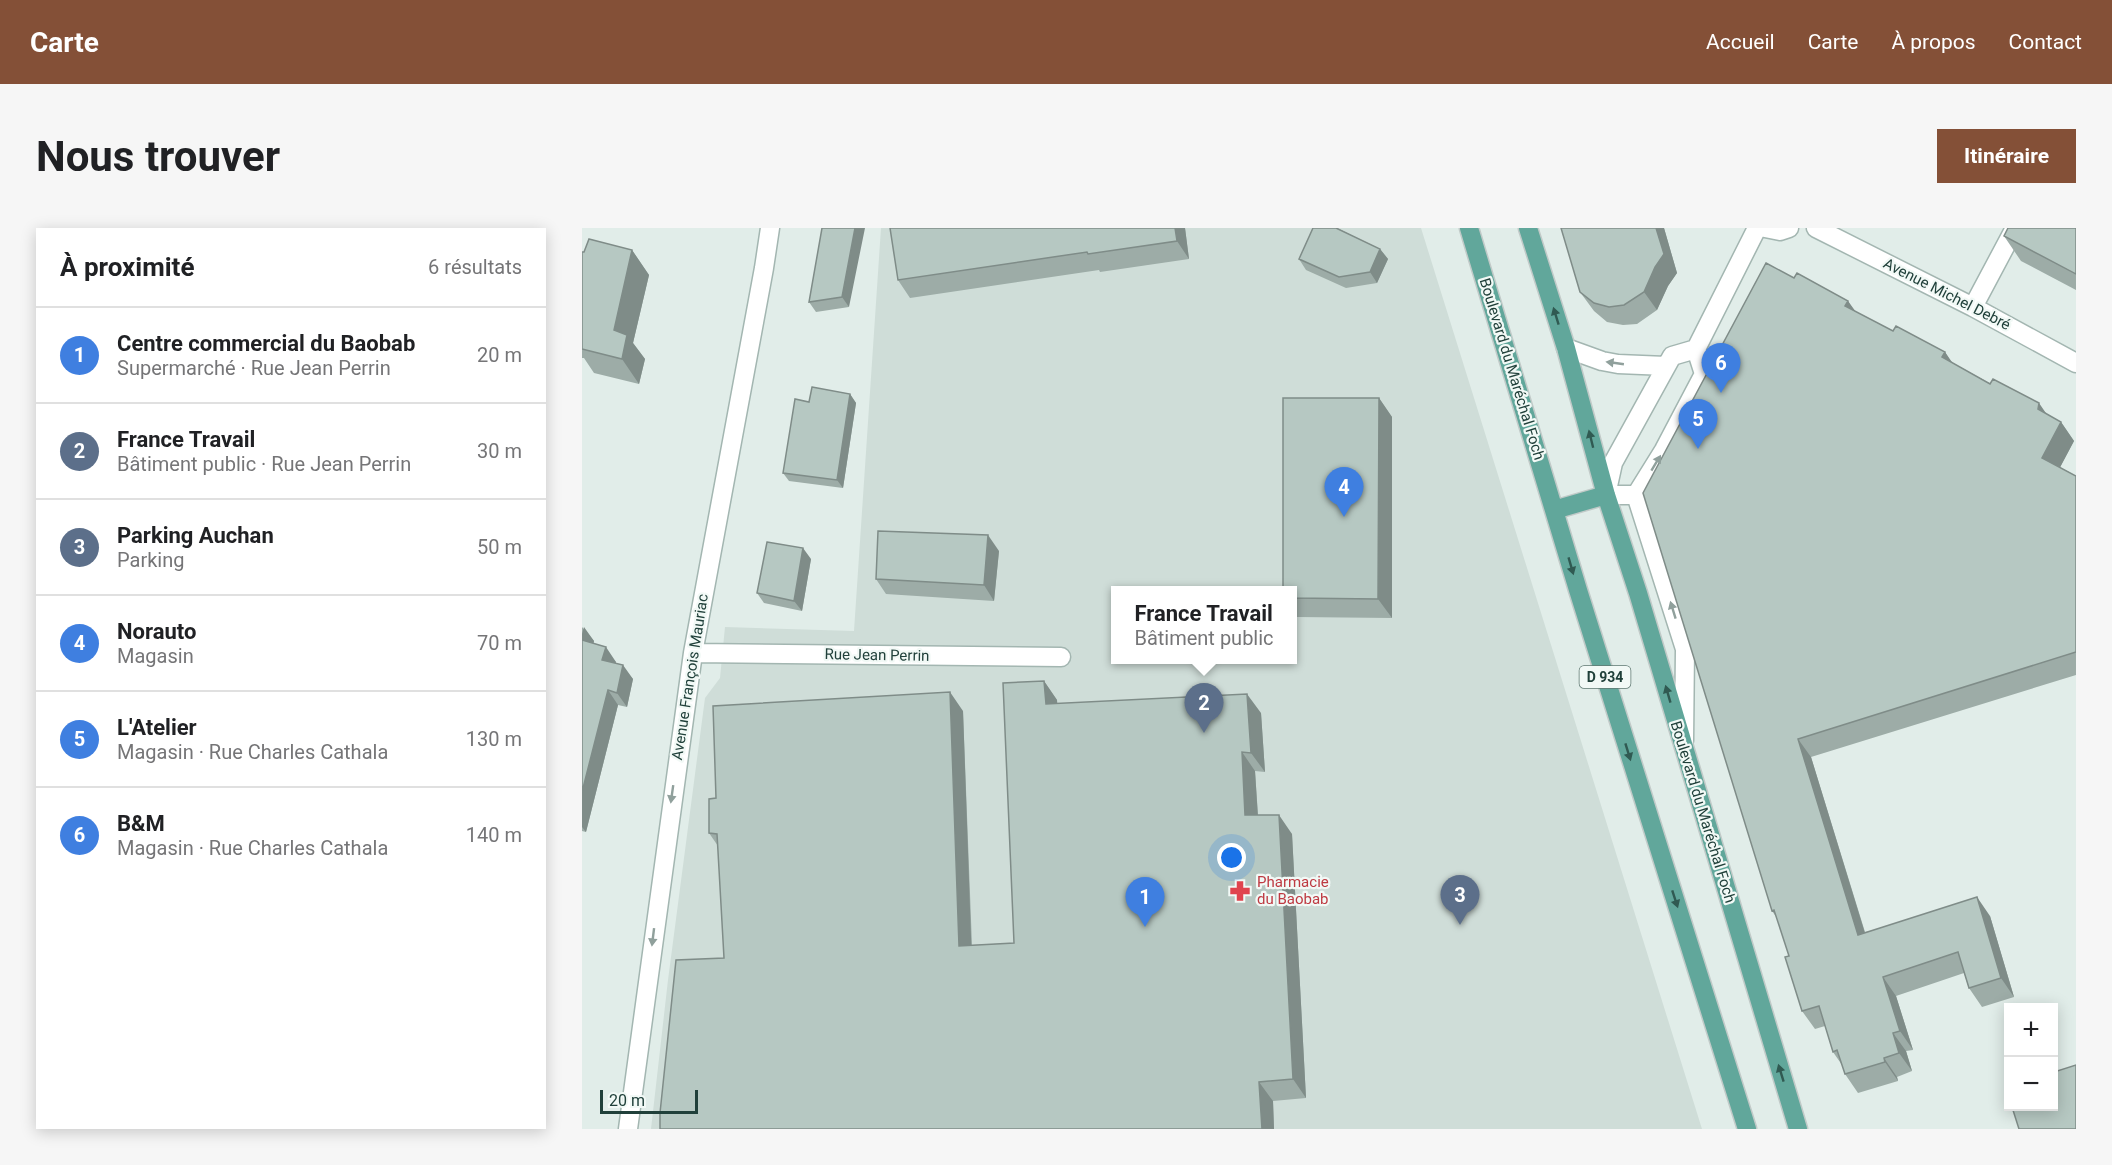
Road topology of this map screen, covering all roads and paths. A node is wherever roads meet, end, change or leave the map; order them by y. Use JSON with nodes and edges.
{"nodes":[{"id":1,"x":770,"y":228,"type":"edge"},
{"id":2,"x":1469,"y":228,"type":"edge"},
{"id":3,"x":1528,"y":228,"type":"edge"},
{"id":4,"x":1757,"y":228,"type":"edge"},
{"id":5,"x":1765,"y":228,"type":"edge"},
{"id":6,"x":1789,"y":228,"type":"edge"},
{"id":7,"x":1816,"y":228,"type":"edge"},
{"id":8,"x":2015,"y":228,"type":"edge"},
{"id":9,"x":1973,"y":307,"type":"junction"},
{"id":10,"x":1566,"y":348,"type":"junction"},
{"id":11,"x":1695,"y":349,"type":"junction"},
{"id":12,"x":2076,"y":363,"type":"edge"},
{"id":13,"x":1666,"y":366,"type":"junction"},
{"id":14,"x":1606,"y":495,"type":"junction"},
{"id":15,"x":1636,"y":495,"type":"junction"},
{"id":16,"x":1554,"y":510,"type":"junction"},
{"id":17,"x":693,"y":653,"type":"junction"},
{"id":18,"x":1061,"y":657,"type":"dead end"},
{"id":19,"x":1684,"y":750,"type":"junction"},
{"id":20,"x":628,"y":1129,"type":"edge"},
{"id":21,"x":1747,"y":1129,"type":"edge"},
{"id":22,"x":1798,"y":1129,"type":"edge"}],
"edges":[{"from":1,"to":17,"type":"street","name":"Avenue François Mauriac"},
{"from":2,"to":16,"type":"main road","name":"Boulevard du Maréchal Foch","number":"D 934"},
{"from":10,"to":3,"type":"main road","name":"Boulevard du Maréchal Foch","one_way":true},
{"from":4,"to":11,"type":"street"},
{"from":5,"to":6,"type":"street"},
{"from":7,"to":9,"type":"street","name":"Avenue Michel Debré"},
{"from":8,"to":9,"type":"street"},
{"from":9,"to":12,"type":"street","name":"Avenue Michel Debré"},
{"from":13,"to":10,"type":"street","one_way":true},
{"from":14,"to":10,"type":"main road","name":"Boulevard du Maréchal Foch","one_way":true},
{"from":11,"to":13,"type":"street"},
{"from":15,"to":11,"type":"street","one_way":true},
{"from":13,"to":14,"type":"street"},
{"from":14,"to":15,"type":"street"},
{"from":14,"to":16,"type":"main road"},
{"from":19,"to":14,"type":"main road","name":"Boulevard du Maréchal Foch","one_way":true},
{"from":19,"to":15,"type":"street","one_way":true},
{"from":16,"to":21,"type":"main road","name":"Boulevard du Maréchal Foch","number":"D 934","one_way":true},
{"from":17,"to":18,"type":"street","name":"Rue Jean Perrin"},
{"from":17,"to":20,"type":"street","name":"Avenue François Mauriac","one_way":true},
{"from":22,"to":19,"type":"main road","name":"Boulevard du Maréchal Foch","one_way":true}]}
